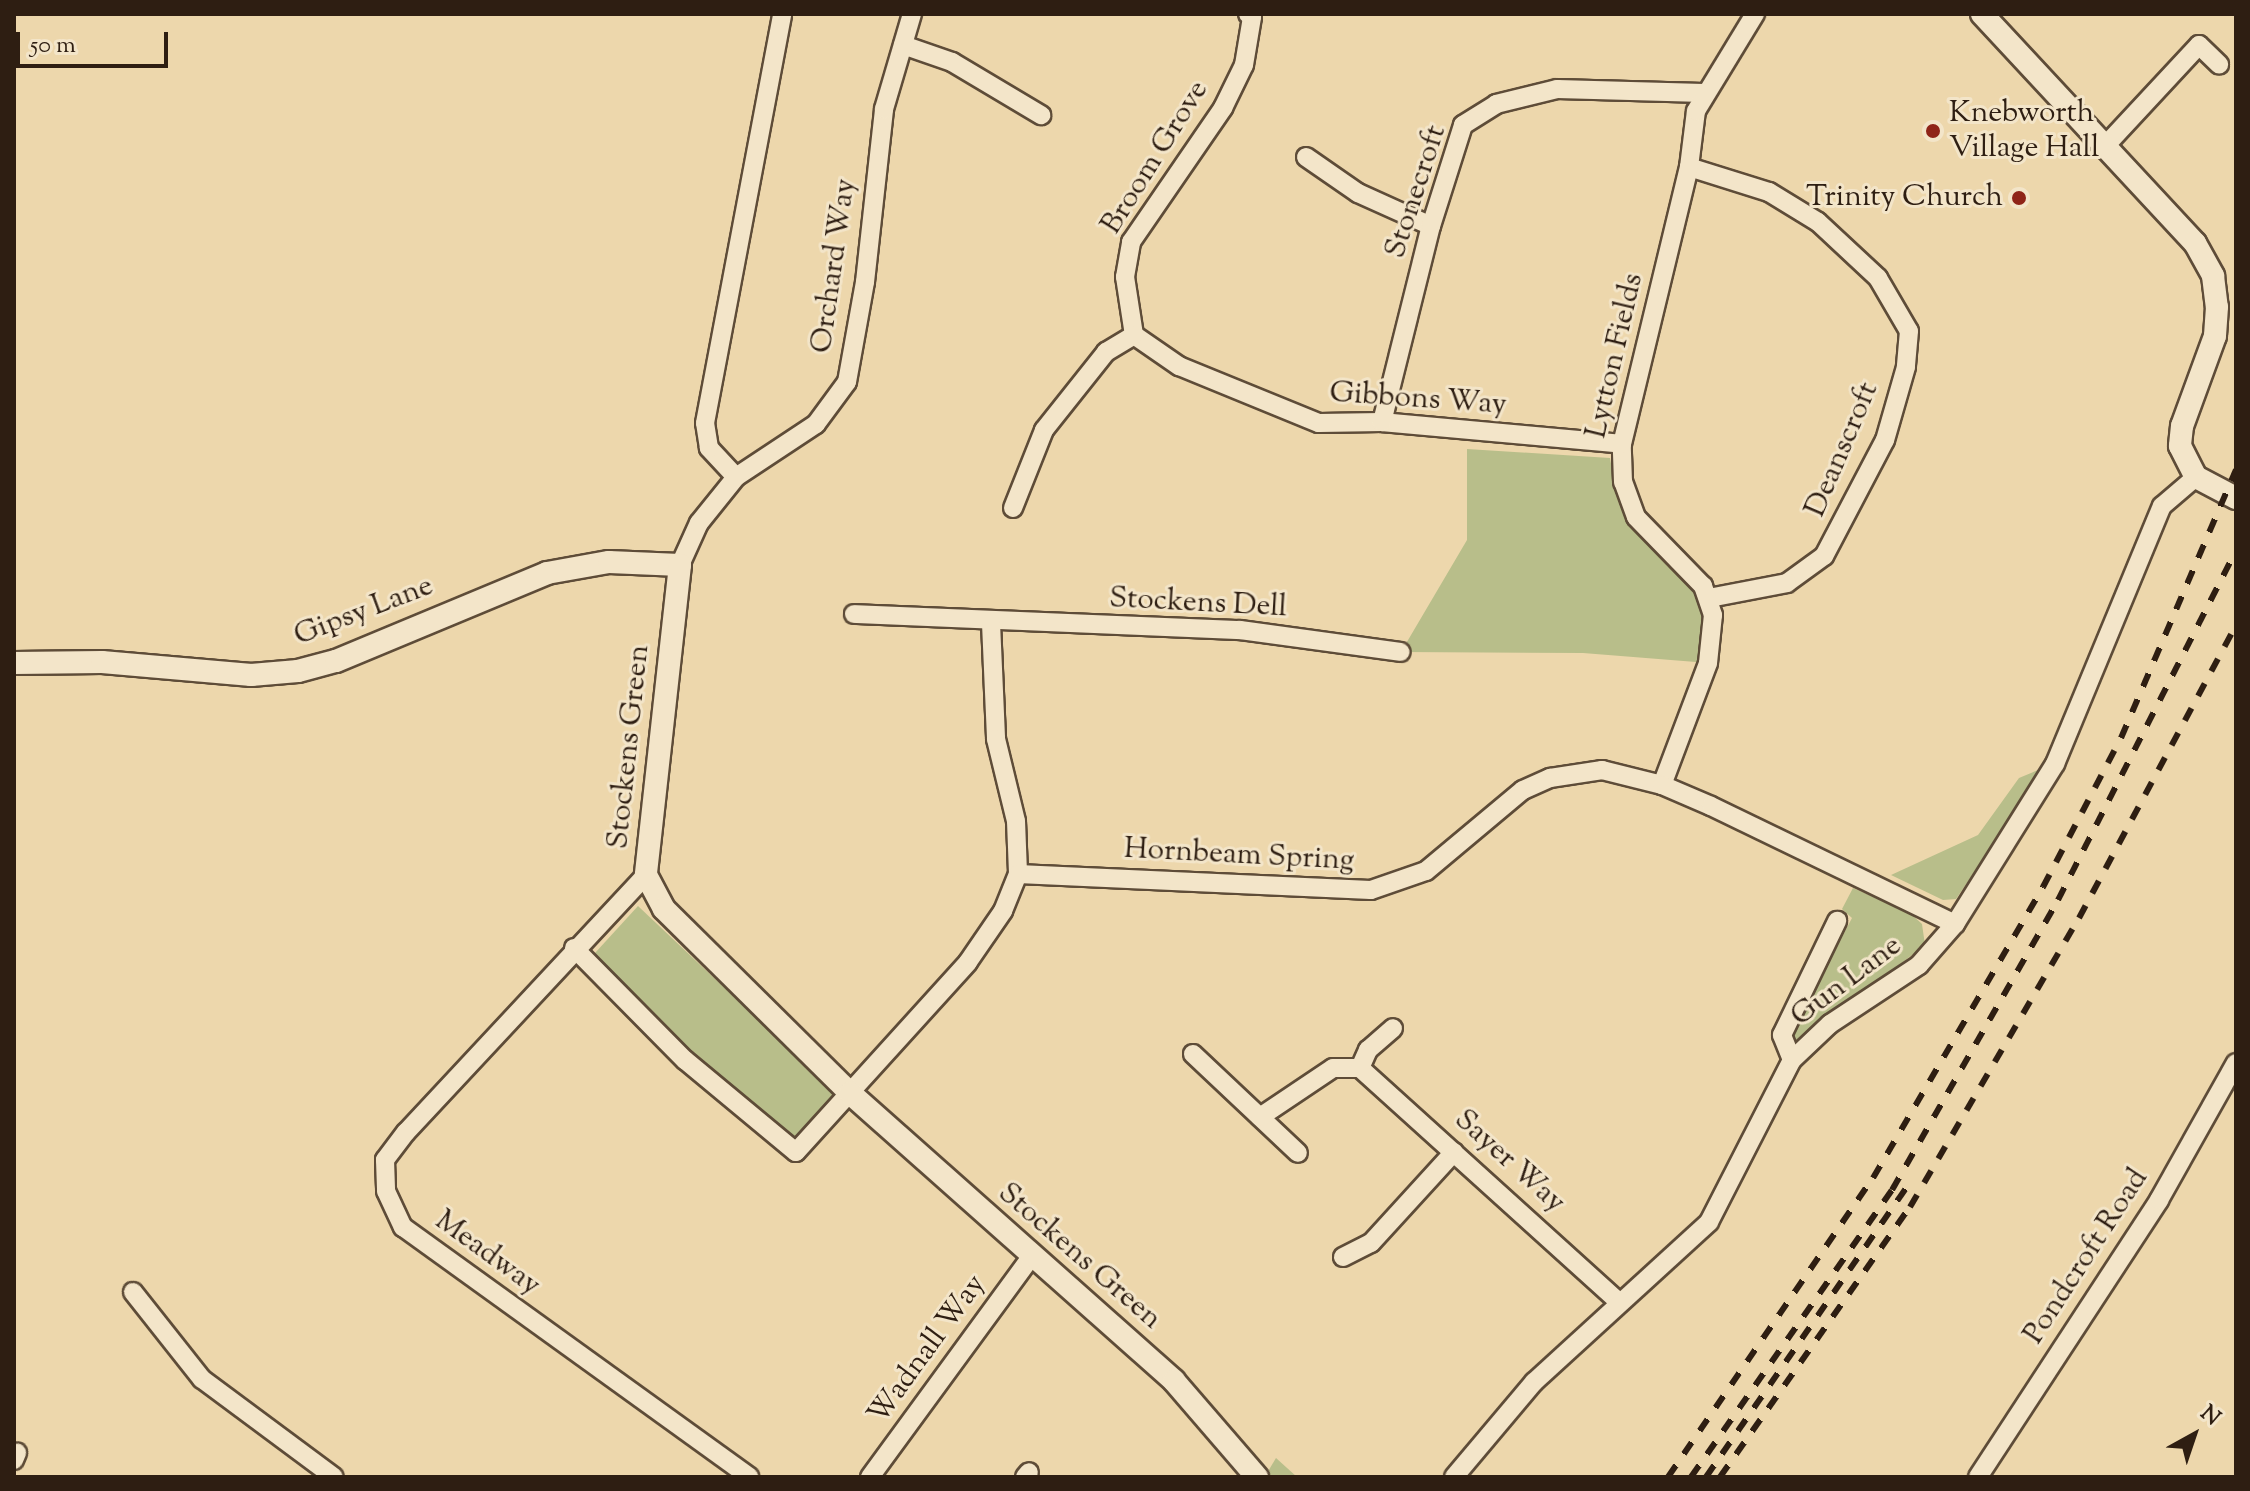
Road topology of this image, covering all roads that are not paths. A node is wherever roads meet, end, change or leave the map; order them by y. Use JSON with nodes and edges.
{"nodes":[{"id":1,"x":782,"y":14,"type":"edge"},
{"id":2,"x":912,"y":14,"type":"edge"},
{"id":3,"x":1755,"y":14,"type":"edge"},
{"id":4,"x":1982,"y":14,"type":"edge"},
{"id":5,"x":1251,"y":15,"type":"edge"},
{"id":6,"x":903,"y":45,"type":"junction"},
{"id":7,"x":2219,"y":64,"type":"dead end"},
{"id":8,"x":1704,"y":93,"type":"junction"},
{"id":9,"x":1041,"y":115,"type":"dead end"},
{"id":10,"x":2107,"y":144,"type":"junction"},
{"id":11,"x":1306,"y":157,"type":"dead end"},
{"id":12,"x":1689,"y":167,"type":"junction"},
{"id":13,"x":1431,"y":226,"type":"junction"},
{"id":14,"x":1134,"y":335,"type":"junction"},
{"id":15,"x":1382,"y":422,"type":"junction"},
{"id":16,"x":1622,"y":444,"type":"junction"},
{"id":17,"x":736,"y":477,"type":"junction"},
{"id":18,"x":2196,"y":477,"type":"junction"},
{"id":19,"x":2236,"y":498,"type":"edge"},
{"id":20,"x":1013,"y":508,"type":"dead end"},
{"id":21,"x":680,"y":565,"type":"junction"},
{"id":22,"x":1709,"y":598,"type":"junction"},
{"id":23,"x":854,"y":614,"type":"dead end"},
{"id":24,"x":991,"y":623,"type":"junction"},
{"id":25,"x":1401,"y":652,"type":"dead end"},
{"id":26,"x":14,"y":663,"type":"edge"},
{"id":27,"x":1662,"y":785,"type":"junction"},
{"id":28,"x":1018,"y":874,"type":"junction"},
{"id":29,"x":646,"y":875,"type":"junction"},
{"id":30,"x":1837,"y":921,"type":"dead end"},
{"id":31,"x":1955,"y":924,"type":"junction"},
{"id":32,"x":574,"y":948,"type":"junction"},
{"id":33,"x":1393,"y":1028,"type":"dead end"},
{"id":34,"x":1193,"y":1054,"type":"dead end"},
{"id":35,"x":1792,"y":1060,"type":"junction"},
{"id":36,"x":2236,"y":1065,"type":"edge"},
{"id":37,"x":1360,"y":1068,"type":"junction"},
{"id":38,"x":850,"y":1093,"type":"junction"},
{"id":39,"x":1260,"y":1117,"type":"junction"},
{"id":40,"x":1454,"y":1152,"type":"junction"},
{"id":41,"x":1298,"y":1153,"type":"dead end"},
{"id":42,"x":1032,"y":1256,"type":"junction"},
{"id":43,"x":1343,"y":1257,"type":"dead end"},
{"id":44,"x":133,"y":1292,"type":"dead end"},
{"id":45,"x":1618,"y":1301,"type":"junction"},
{"id":46,"x":334,"y":1477,"type":"edge"},
{"id":47,"x":749,"y":1477,"type":"edge"},
{"id":48,"x":870,"y":1477,"type":"edge"},
{"id":49,"x":1257,"y":1477,"type":"edge"},
{"id":50,"x":1454,"y":1477,"type":"edge"},
{"id":51,"x":1978,"y":1477,"type":"edge"}],
"edges":[{"from":1,"to":17,"type":"street"},
{"from":2,"to":6,"type":"street","name":"Orchard Way"},
{"from":3,"to":8,"type":"street","name":"Lytton Fields"},
{"from":4,"to":10,"type":"street"},
{"from":5,"to":14,"type":"street","name":"Broom Grove"},
{"from":6,"to":9,"type":"street"},
{"from":6,"to":17,"type":"street","name":"Orchard Way"},
{"from":7,"to":10,"type":"street"},
{"from":8,"to":12,"type":"street","name":"Lytton Fields"},
{"from":8,"to":13,"type":"street","name":"Stonecroft"},
{"from":10,"to":18,"type":"street"},
{"from":11,"to":13,"type":"street"},
{"from":12,"to":16,"type":"street","name":"Lytton Fields"},
{"from":12,"to":22,"type":"street","name":"Deanscroft"},
{"from":13,"to":15,"type":"street","name":"Stonecroft"},
{"from":14,"to":15,"type":"street","name":"Gibbons Way"},
{"from":14,"to":20,"type":"street"},
{"from":15,"to":16,"type":"street","name":"Gibbons Way"},
{"from":16,"to":22,"type":"street","name":"Lytton Fields"},
{"from":17,"to":21,"type":"street","name":"Orchard Way"},
{"from":18,"to":19,"type":"street"},
{"from":18,"to":31,"type":"street","name":"Gun Lane"},
{"from":21,"to":26,"type":"street","name":"Gipsy Lane"},
{"from":21,"to":29,"type":"street","name":"Stockens Green"},
{"from":22,"to":27,"type":"street"},
{"from":23,"to":24,"type":"street","name":"Stockens Dell"},
{"from":24,"to":25,"type":"street","name":"Stockens Dell"},
{"from":24,"to":28,"type":"street"},
{"from":27,"to":28,"type":"street","name":"Hornbeam Spring"},
{"from":27,"to":31,"type":"street","name":"Hornbeam Spring"},
{"from":28,"to":38,"type":"street"},
{"from":29,"to":32,"type":"street","name":"Meadway"},
{"from":29,"to":38,"type":"street","name":"Stockens Green"},
{"from":30,"to":35,"type":"street"},
{"from":31,"to":35,"type":"street","name":"Gun Lane"},
{"from":32,"to":38,"type":"street"},
{"from":32,"to":47,"type":"street","name":"Meadway"},
{"from":33,"to":37,"type":"street"},
{"from":34,"to":39,"type":"street"},
{"from":35,"to":45,"type":"street","name":"Gun Lane"},
{"from":36,"to":51,"type":"street","name":"Pondcroft Road"},
{"from":37,"to":39,"type":"street"},
{"from":37,"to":40,"type":"street","name":"Sayer Way"},
{"from":38,"to":42,"type":"street","name":"Stockens Green"},
{"from":39,"to":41,"type":"street"},
{"from":40,"to":43,"type":"street"},
{"from":40,"to":45,"type":"street","name":"Sayer Way"},
{"from":42,"to":48,"type":"street","name":"Wadnall Way"},
{"from":42,"to":49,"type":"street","name":"Stockens Green"},
{"from":44,"to":46,"type":"street"},
{"from":45,"to":50,"type":"street","name":"Gun Lane"}]}
